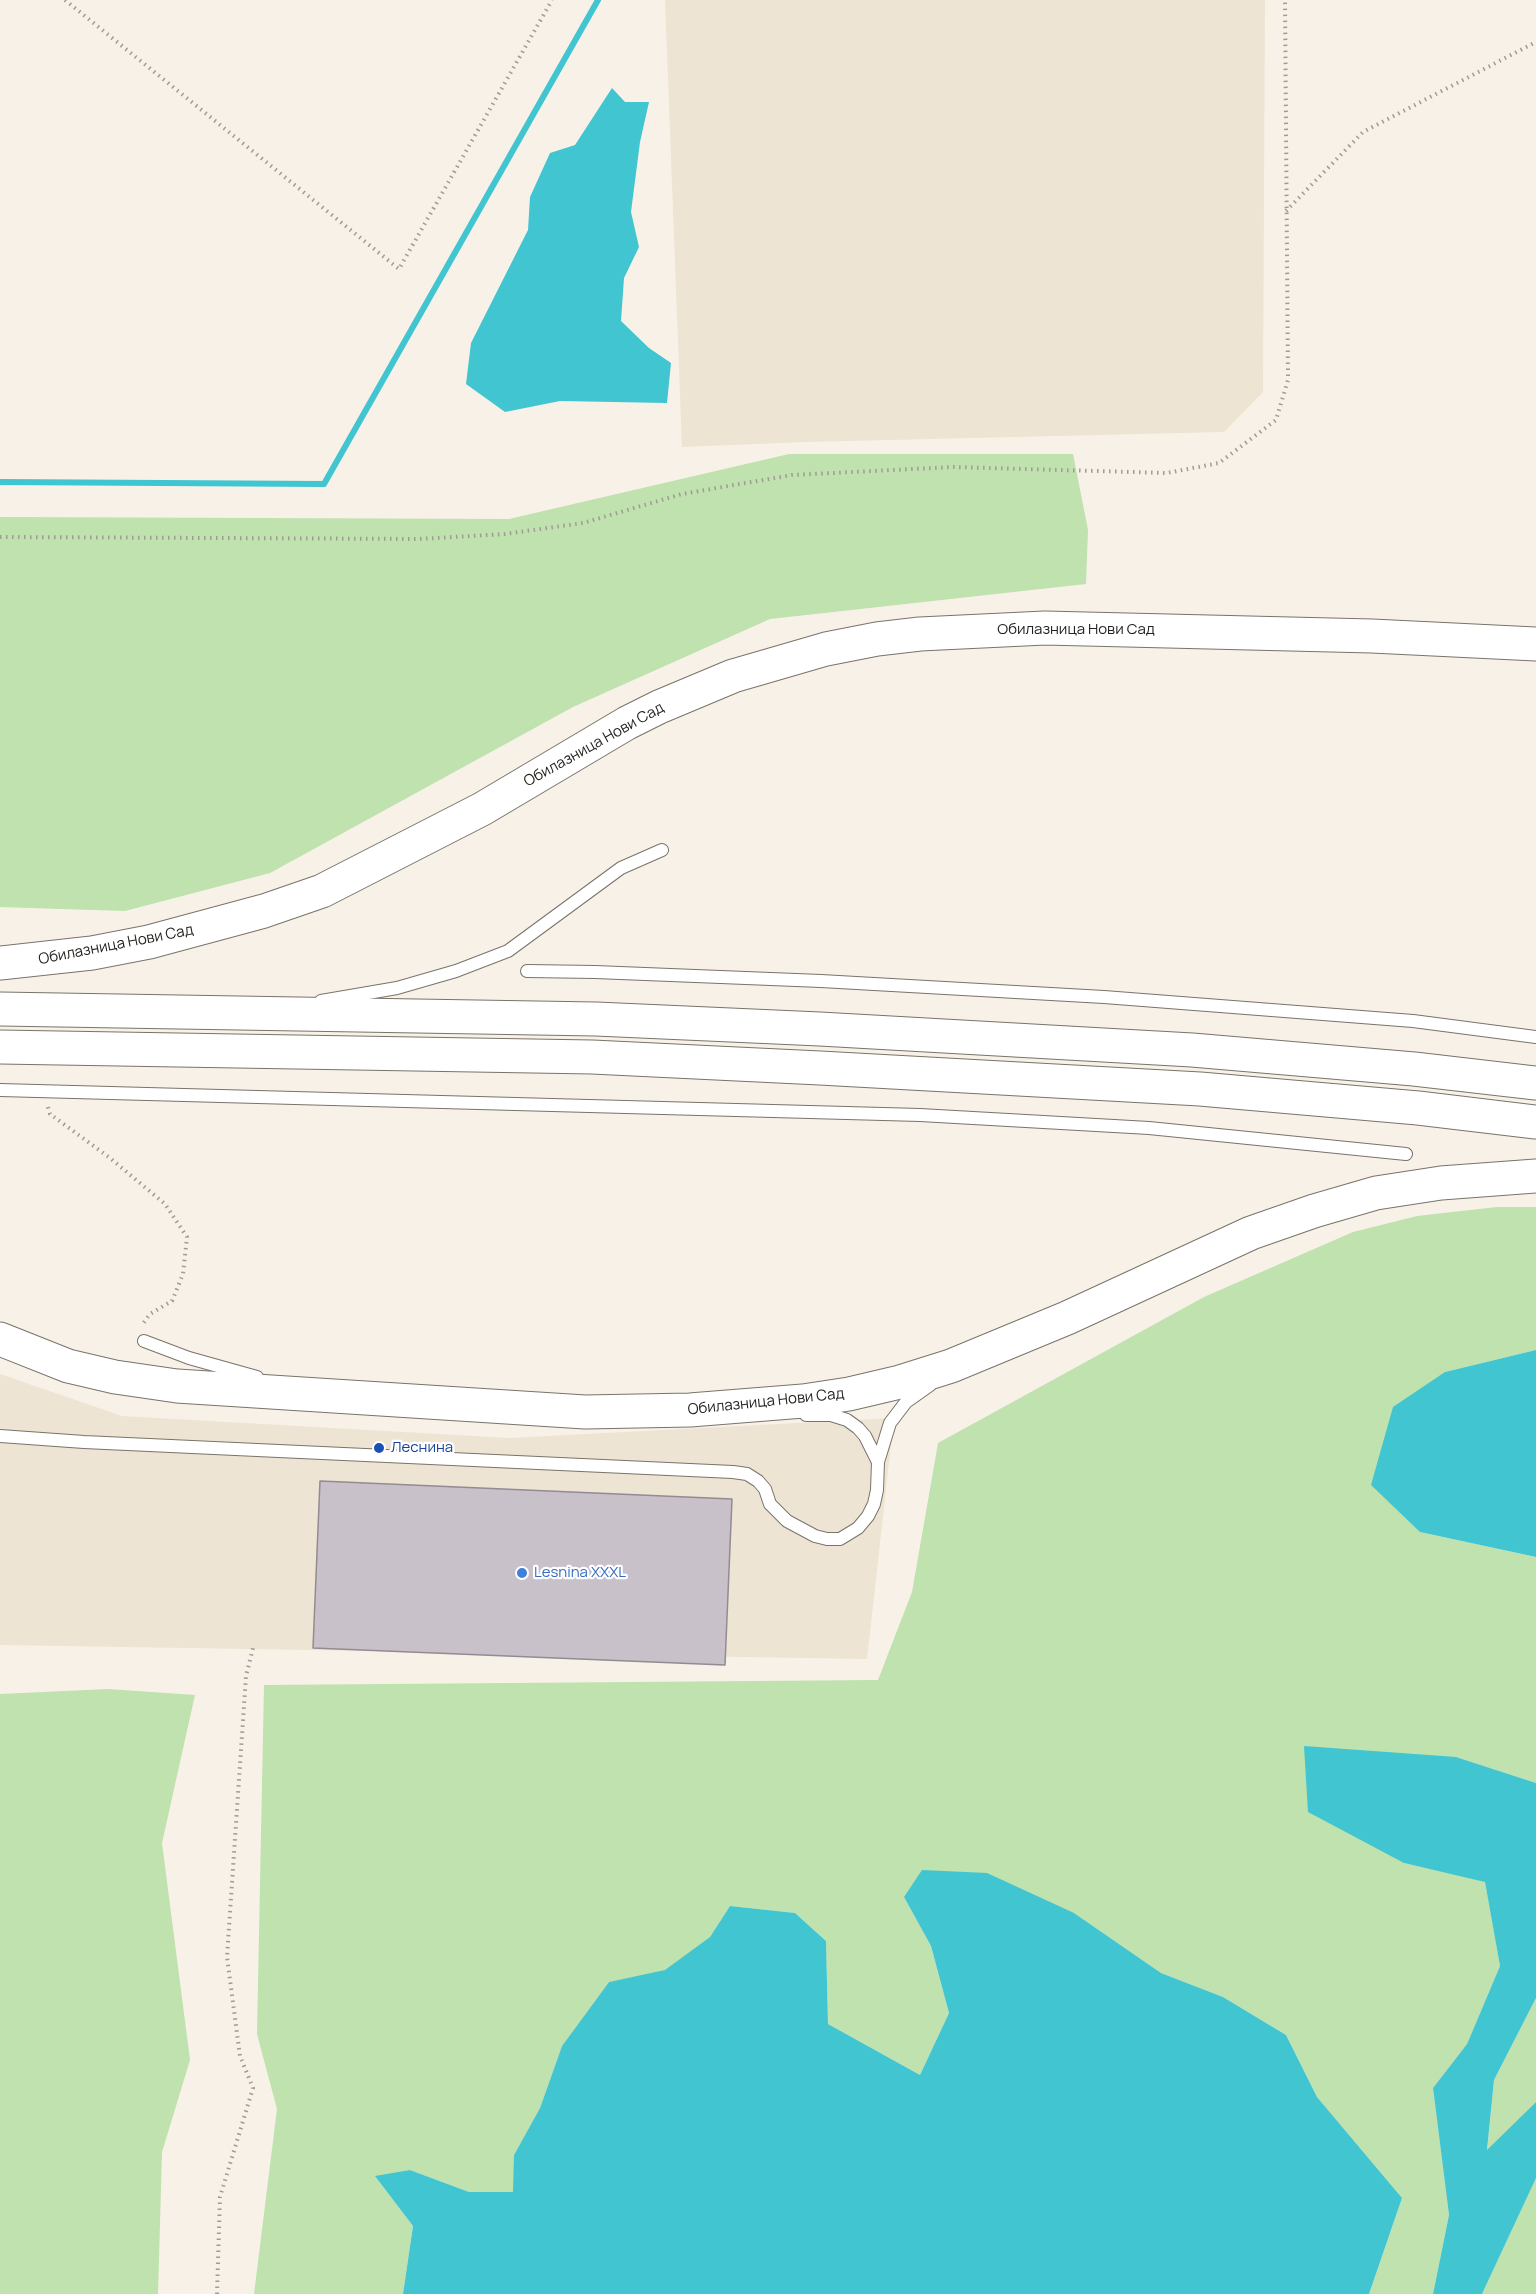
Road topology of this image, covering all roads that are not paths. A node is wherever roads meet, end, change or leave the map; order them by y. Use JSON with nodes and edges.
{"nodes":[{"id":1,"x":1536,"y":644,"type":"edge"},
{"id":2,"x":662,"y":850,"type":"dead end"},
{"id":3,"x":0,"y":963,"type":"edge"},
{"id":4,"x":527,"y":971,"type":"dead end"},
{"id":5,"x":0,"y":1009,"type":"edge"},
{"id":6,"x":251,"y":1012,"type":"junction"},
{"id":7,"x":1536,"y":1037,"type":"edge"},
{"id":8,"x":0,"y":1047,"type":"edge"},
{"id":9,"x":1536,"y":1083,"type":"edge"},
{"id":10,"x":0,"y":1090,"type":"edge"},
{"id":11,"x":1536,"y":1122,"type":"edge"},
{"id":12,"x":1406,"y":1154,"type":"dead end"},
{"id":13,"x":1536,"y":1176,"type":"edge"},
{"id":14,"x":0,"y":1339,"type":"edge"},
{"id":15,"x":144,"y":1341,"type":"road end"},
{"id":16,"x":951,"y":1366,"type":"junction"},
{"id":17,"x":418,"y":1401,"type":"junction"},
{"id":18,"x":762,"y":1405,"type":"junction"},
{"id":19,"x":0,"y":1436,"type":"edge"},
{"id":20,"x":878,"y":1462,"type":"junction"}],
"edges":[{"from":1,"to":3,"type":"main road","name":"Обилазница Нови Сад"},
{"from":2,"to":6,"type":"lane"},
{"from":4,"to":7,"type":"lane"},
{"from":5,"to":6,"type":"main road"},
{"from":6,"to":9,"type":"main road"},
{"from":8,"to":11,"type":"main road"},
{"from":10,"to":12,"type":"lane"},
{"from":13,"to":16,"type":"main road","name":"Обилазница Нови Сад"},
{"from":14,"to":17,"type":"main road","name":"Обилазница Нови Сад"},
{"from":15,"to":17,"type":"lane"},
{"from":16,"to":18,"type":"main road","name":"Обилазница Нови Сад"},
{"from":16,"to":20,"type":"lane"},
{"from":17,"to":18,"type":"main road","name":"Обилазница Нови Сад"},
{"from":18,"to":20,"type":"lane"},
{"from":19,"to":20,"type":"lane"}]}
